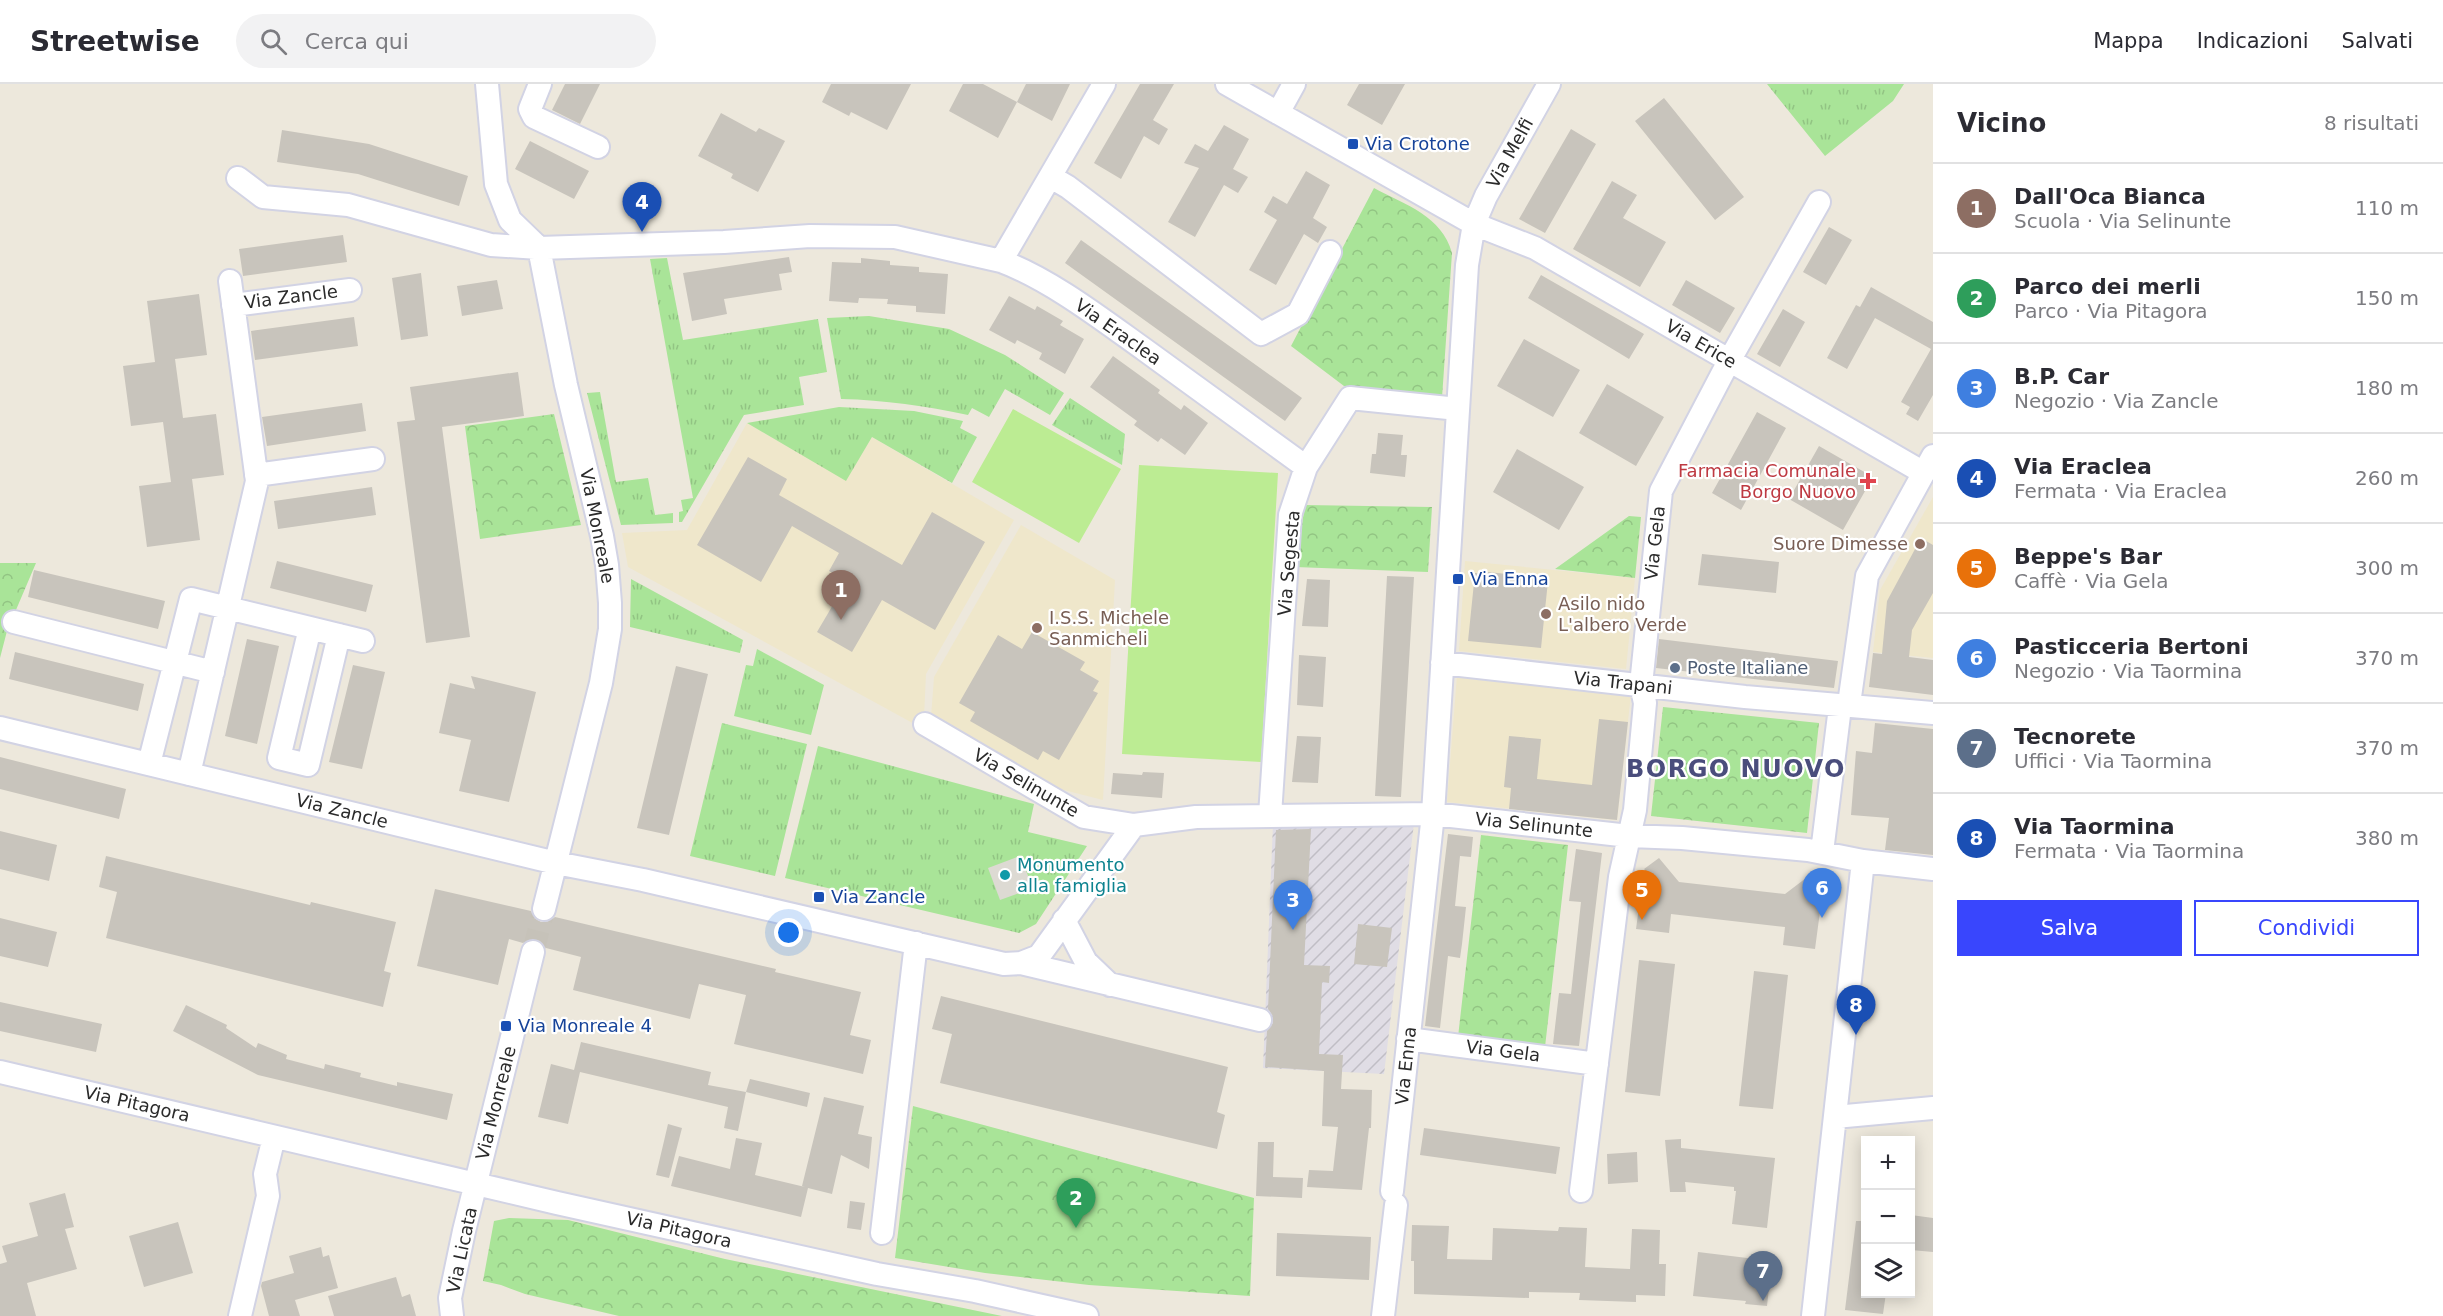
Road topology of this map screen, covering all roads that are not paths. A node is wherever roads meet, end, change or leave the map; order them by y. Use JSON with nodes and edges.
{"nodes":[{"id":1,"x":487,"y":84,"type":"edge"},
{"id":2,"x":540,"y":84,"type":"edge"},
{"id":3,"x":1104,"y":84,"type":"edge"},
{"id":4,"x":1227,"y":84,"type":"edge"},
{"id":5,"x":1294,"y":84,"type":"edge"},
{"id":6,"x":1549,"y":84,"type":"edge"},
{"id":7,"x":1278,"y":113,"type":"junction"},
{"id":8,"x":598,"y":147,"type":"dead end"},
{"id":9,"x":1051,"y":177,"type":"junction"},
{"id":10,"x":238,"y":178,"type":"dead end"},
{"id":11,"x":1819,"y":202,"type":"dead end"},
{"id":12,"x":1474,"y":224,"type":"junction"},
{"id":13,"x":539,"y":248,"type":"junction"},
{"id":14,"x":1330,"y":252,"type":"dead end"},
{"id":15,"x":1001,"y":261,"type":"junction"},
{"id":16,"x":230,"y":281,"type":"dead end"},
{"id":17,"x":350,"y":290,"type":"dead end"},
{"id":18,"x":233,"y":305,"type":"junction"},
{"id":19,"x":1729,"y":361,"type":"junction"},
{"id":20,"x":1458,"y":409,"type":"junction"},
{"id":21,"x":373,"y":459,"type":"dead end"},
{"id":22,"x":1928,"y":464,"type":"edge"},
{"id":23,"x":1305,"y":467,"type":"junction"},
{"id":24,"x":256,"y":475,"type":"junction"},
{"id":25,"x":228,"y":607,"type":"junction"},
{"id":26,"x":14,"y":622,"type":"dead end"},
{"id":27,"x":310,"y":627,"type":"junction"},
{"id":28,"x":339,"y":635,"type":"junction"},
{"id":29,"x":363,"y":641,"type":"dead end"},
{"id":30,"x":175,"y":663,"type":"junction"},
{"id":31,"x":1442,"y":663,"type":"junction"},
{"id":32,"x":213,"y":672,"type":"junction"},
{"id":33,"x":1641,"y":685,"type":"junction"},
{"id":34,"x":1845,"y":705,"type":"junction"},
{"id":35,"x":1933,"y":713,"type":"edge"},
{"id":36,"x":925,"y":724,"type":"dead end"},
{"id":37,"x":0,"y":728,"type":"edge"},
{"id":38,"x":149,"y":764,"type":"junction"},
{"id":39,"x":189,"y":774,"type":"junction"},
{"id":40,"x":1433,"y":814,"type":"junction"},
{"id":41,"x":1270,"y":815,"type":"junction"},
{"id":42,"x":1134,"y":825,"type":"junction"},
{"id":43,"x":1629,"y":836,"type":"junction"},
{"id":44,"x":1822,"y":852,"type":"junction"},
{"id":45,"x":1863,"y":861,"type":"junction"},
{"id":46,"x":556,"y":863,"type":"junction"},
{"id":47,"x":1933,"y":869,"type":"edge"},
{"id":48,"x":544,"y":909,"type":"tunnel mouth"},
{"id":49,"x":1064,"y":920,"type":"junction"},
{"id":50,"x":916,"y":943,"type":"junction"},
{"id":51,"x":533,"y":952,"type":"tunnel mouth"},
{"id":52,"x":1021,"y":963,"type":"junction"},
{"id":53,"x":1111,"y":986,"type":"junction"},
{"id":54,"x":1260,"y":1020,"type":"dead end"},
{"id":55,"x":1408,"y":1039,"type":"junction"},
{"id":56,"x":1597,"y":1064,"type":"junction"},
{"id":57,"x":0,"y":1072,"type":"edge"},
{"id":58,"x":1933,"y":1108,"type":"edge"},
{"id":59,"x":1835,"y":1117,"type":"junction"},
{"id":60,"x":274,"y":1137,"type":"junction"},
{"id":61,"x":476,"y":1185,"type":"junction"},
{"id":62,"x":1581,"y":1191,"type":"dead end"},
{"id":63,"x":882,"y":1233,"type":"dead end"},
{"id":64,"x":240,"y":1316,"type":"edge"},
{"id":65,"x":452,"y":1316,"type":"edge"},
{"id":66,"x":1087,"y":1316,"type":"edge"},
{"id":67,"x":1383,"y":1316,"type":"edge"},
{"id":68,"x":1813,"y":1316,"type":"edge"}],
"edges":[{"from":1,"to":13,"type":"street"},
{"from":2,"to":8,"type":"street"},
{"from":3,"to":9,"type":"street"},
{"from":4,"to":7,"type":"street"},
{"from":5,"to":7,"type":"street"},
{"from":6,"to":12,"type":"street","name":"Via Melfi"},
{"from":7,"to":12,"type":"street"},
{"from":9,"to":14,"type":"street"},
{"from":9,"to":15,"type":"street"},
{"from":10,"to":13,"type":"street","name":"Via Eraclea"},
{"from":11,"to":19,"type":"street","name":"Via Gela"},
{"from":12,"to":19,"type":"street","name":"Via Erice"},
{"from":12,"to":20,"type":"street","name":"Via Enna"},
{"from":13,"to":15,"type":"street","name":"Via Eraclea"},
{"from":13,"to":46,"type":"street","name":"Via Monreale"},
{"from":15,"to":23,"type":"street","name":"Via Eraclea"},
{"from":16,"to":18,"type":"street","name":"Via Zancle"},
{"from":17,"to":18,"type":"street","name":"Via Zancle"},
{"from":18,"to":24,"type":"street","name":"Via Zancle"},
{"from":19,"to":22,"type":"street","name":"Via Erice"},
{"from":19,"to":33,"type":"street","name":"Via Gela"},
{"from":20,"to":23,"type":"street","name":"Via Segesta"},
{"from":20,"to":31,"type":"street","name":"Via Enna"},
{"from":21,"to":24,"type":"street"},
{"from":22,"to":34,"type":"street"},
{"from":23,"to":41,"type":"street","name":"Via Segesta"},
{"from":24,"to":25,"type":"street","name":"Via Zancle"},
{"from":25,"to":27,"type":"street"},
{"from":25,"to":30,"type":"street"},
{"from":25,"to":32,"type":"street","name":"Via Zancle"},
{"from":26,"to":30,"type":"street"},
{"from":27,"to":28,"type":"street"},
{"from":27,"to":28,"type":"street","name":"Via Zancle"},
{"from":28,"to":29,"type":"street"},
{"from":30,"to":32,"type":"street"},
{"from":30,"to":38,"type":"street"},
{"from":31,"to":33,"type":"street","name":"Via Trapani"},
{"from":31,"to":40,"type":"street","name":"Via Enna"},
{"from":32,"to":39,"type":"street","name":"Via Zancle"},
{"from":33,"to":34,"type":"street","name":"Via Trapani"},
{"from":33,"to":43,"type":"street","name":"Via Gela"},
{"from":34,"to":35,"type":"street","name":"Via Trapani"},
{"from":34,"to":44,"type":"street"},
{"from":36,"to":42,"type":"street","name":"Via Selinunte"},
{"from":37,"to":38,"type":"street","name":"Via Zancle"},
{"from":38,"to":39,"type":"street","name":"Via Zancle"},
{"from":39,"to":46,"type":"street","name":"Via Zancle"},
{"from":40,"to":41,"type":"street","name":"Via Selinunte"},
{"from":40,"to":43,"type":"street","name":"Via Selinunte"},
{"from":40,"to":55,"type":"street","name":"Via Enna"},
{"from":41,"to":42,"type":"street","name":"Via Selinunte"},
{"from":42,"to":49,"type":"street"},
{"from":43,"to":44,"type":"street","name":"Via Selinunte"},
{"from":43,"to":56,"type":"street","name":"Via Gela"},
{"from":44,"to":45,"type":"street","name":"Via Selinunte"},
{"from":45,"to":47,"type":"street","name":"Via Selinunte"},
{"from":45,"to":59,"type":"street"},
{"from":46,"to":48,"type":"street","name":"Via Monreale"},
{"from":46,"to":50,"type":"street","name":"Via Zancle"},
{"from":49,"to":52,"type":"street"},
{"from":49,"to":53,"type":"street"},
{"from":50,"to":52,"type":"street","name":"Via Zancle"},
{"from":50,"to":63,"type":"street"},
{"from":51,"to":61,"type":"street","name":"Via Monreale"},
{"from":52,"to":53,"type":"street","name":"Via Zancle"},
{"from":53,"to":54,"type":"street","name":"Via Zancle"},
{"from":55,"to":56,"type":"street","name":"Via Gela"},
{"from":55,"to":67,"type":"street","name":"Via Enna"},
{"from":56,"to":62,"type":"street","name":"Via Gela"},
{"from":57,"to":60,"type":"street","name":"Via Pitagora"},
{"from":58,"to":59,"type":"street"},
{"from":59,"to":68,"type":"street"},
{"from":60,"to":61,"type":"street","name":"Via Pitagora"},
{"from":60,"to":64,"type":"street"},
{"from":61,"to":65,"type":"street","name":"Via Licata"},
{"from":61,"to":66,"type":"street","name":"Via Pitagora"}]}
